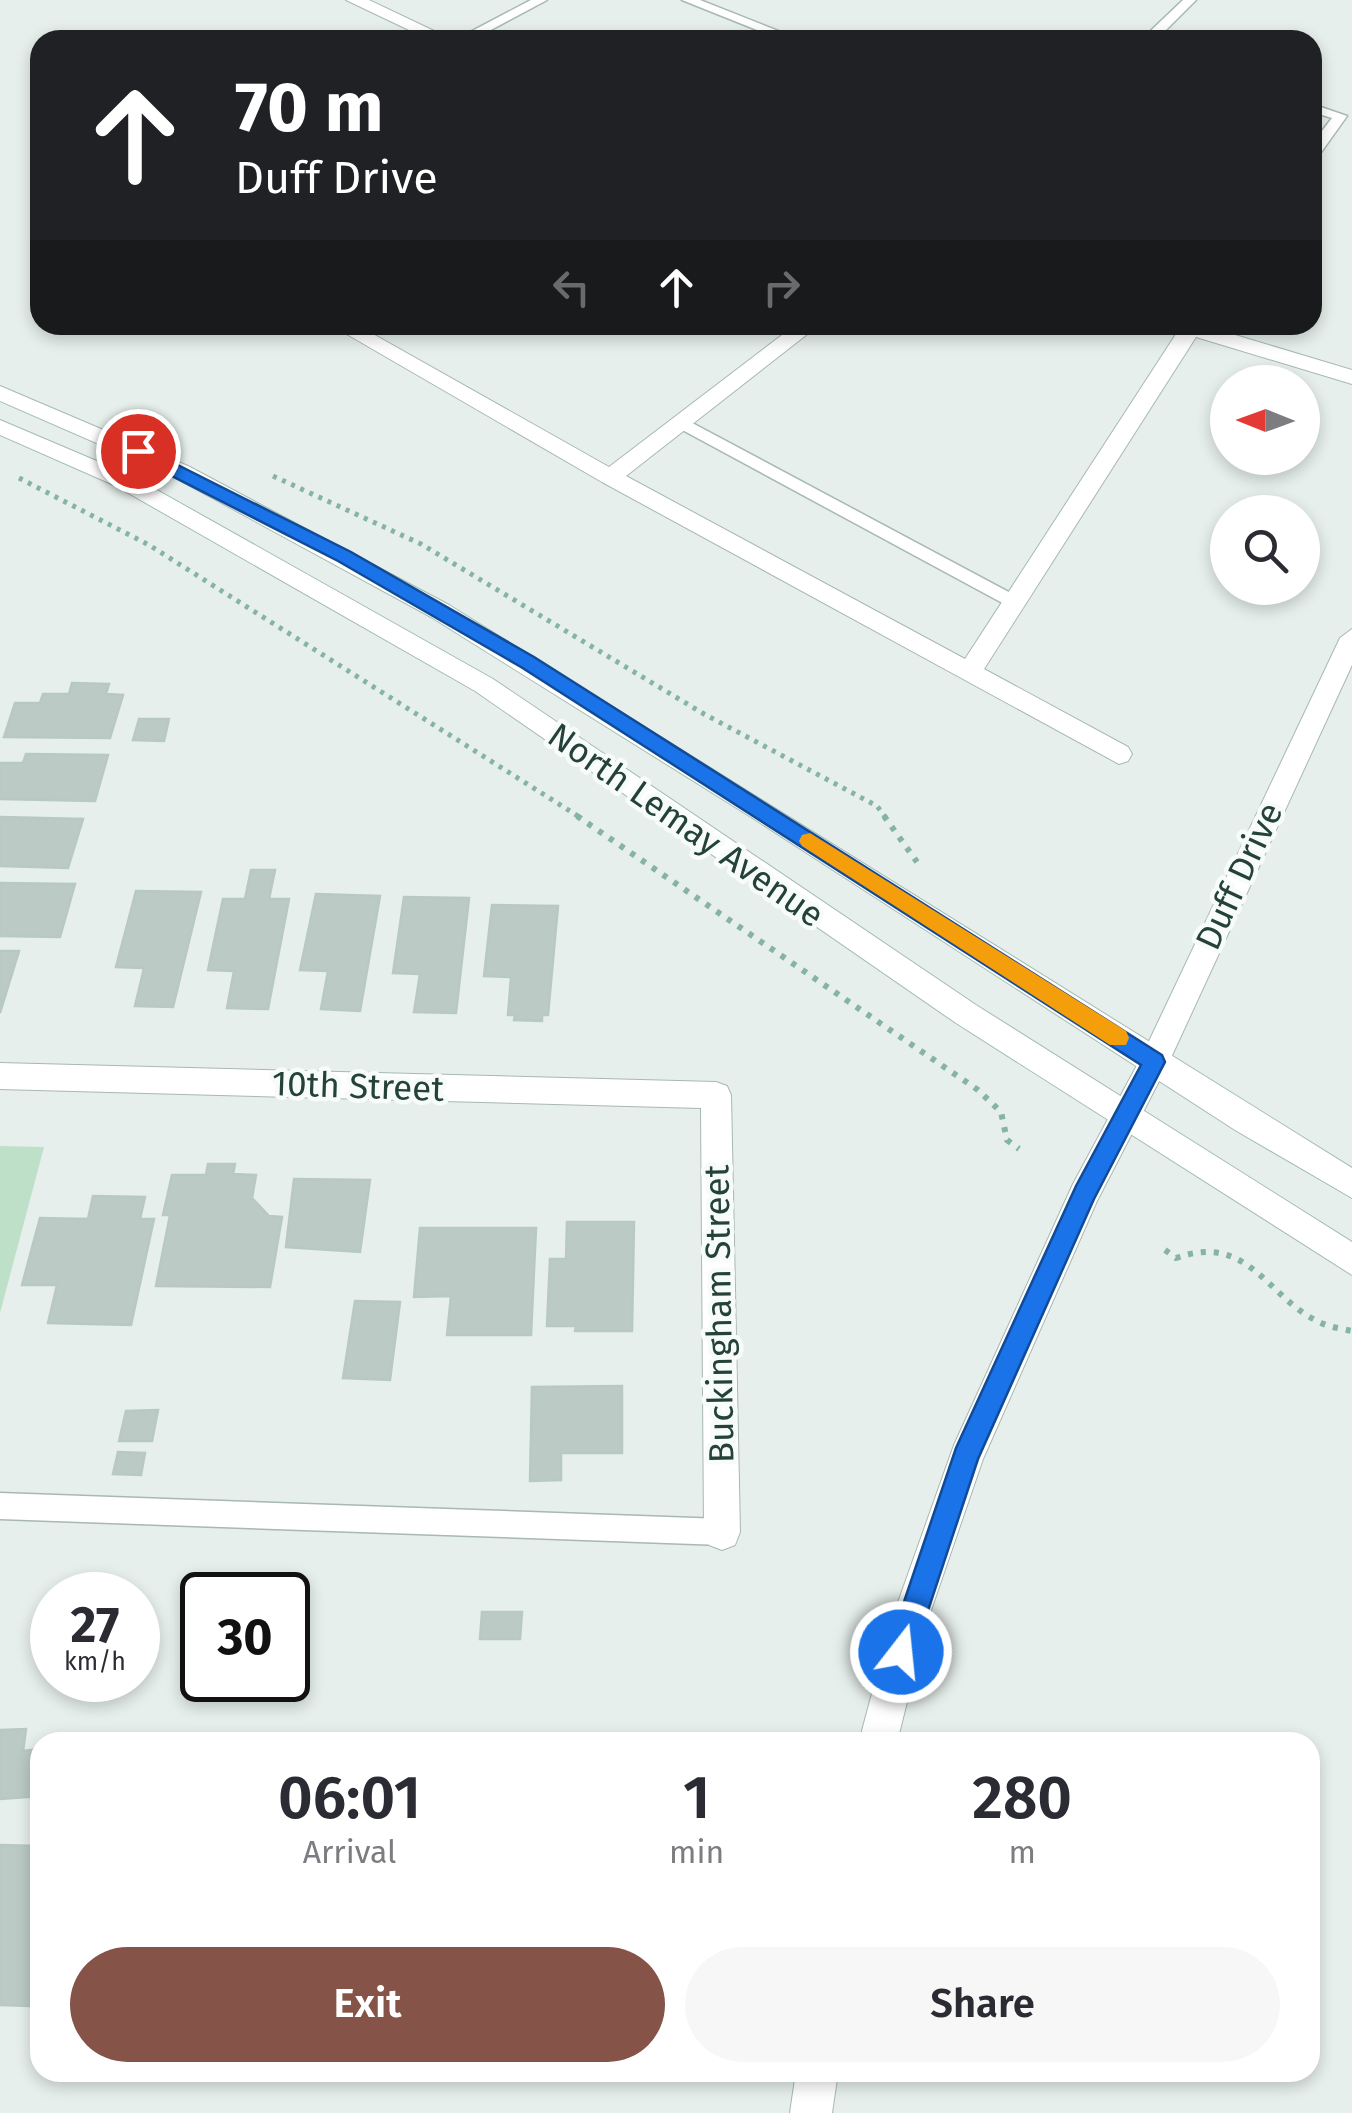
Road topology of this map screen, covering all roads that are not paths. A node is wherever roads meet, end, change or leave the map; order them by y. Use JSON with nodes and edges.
{"nodes":[{"id":1,"x":355,"y":0,"type":"edge"},
{"id":2,"x":541,"y":0,"type":"edge"},
{"id":3,"x":688,"y":0,"type":"edge"},
{"id":4,"x":1190,"y":0,"type":"edge"},
{"id":5,"x":422,"y":30,"type":"edge"},
{"id":6,"x":482,"y":30,"type":"edge"},
{"id":7,"x":768,"y":30,"type":"edge"},
{"id":8,"x":1158,"y":30,"type":"edge"},
{"id":9,"x":1322,"y":111,"type":"edge"},
{"id":10,"x":1322,"y":142,"type":"edge"},
{"id":11,"x":360,"y":335,"type":"edge"},
{"id":12,"x":795,"y":335,"type":"edge"},
{"id":13,"x":1182,"y":335,"type":"edge"},
{"id":14,"x":1217,"y":335,"type":"edge"},
{"id":15,"x":1352,"y":377,"type":"edge"},
{"id":16,"x":0,"y":392,"type":"edge"},
{"id":17,"x":681,"y":422,"type":"junction"},
{"id":18,"x":0,"y":427,"type":"edge"},
{"id":19,"x":610,"y":477,"type":"junction"},
{"id":20,"x":1014,"y":602,"type":"junction"},
{"id":21,"x":1352,"y":638,"type":"edge"},
{"id":22,"x":968,"y":672,"type":"junction"},
{"id":23,"x":1119,"y":754,"type":"dead end"},
{"id":24,"x":1154,"y":1062,"type":"junction"},
{"id":25,"x":0,"y":1076,"type":"edge"},
{"id":26,"x":716,"y":1096,"type":"joint"},
{"id":27,"x":1128,"y":1116,"type":"junction"},
{"id":28,"x":1352,"y":1184,"type":"edge"},
{"id":29,"x":1352,"y":1260,"type":"edge"},
{"id":30,"x":0,"y":1506,"type":"edge"},
{"id":31,"x":722,"y":1532,"type":"joint"},
{"id":32,"x":880,"y":1732,"type":"edge"},
{"id":33,"x":815,"y":2082,"type":"edge"},
{"id":34,"x":811,"y":2113,"type":"edge"}],
"edges":[{"from":1,"to":5,"type":"street"},
{"from":2,"to":6,"type":"lane"},
{"from":3,"to":7,"type":"lane"},
{"from":4,"to":8,"type":"lane"},
{"from":9,"to":10,"type":"lane"},
{"from":11,"to":19,"type":"street"},
{"from":12,"to":17,"type":"street"},
{"from":13,"to":20,"type":"street"},
{"from":14,"to":15,"type":"street"},
{"from":16,"to":24,"type":"street","name":"North Lemay Avenue"},
{"from":17,"to":19,"type":"street"},
{"from":17,"to":20,"type":"lane"},
{"from":18,"to":27,"type":"street","name":"North Lemay Avenue"},
{"from":19,"to":22,"type":"street"},
{"from":20,"to":22,"type":"street"},
{"from":21,"to":24,"type":"street","name":"Duff Drive"},
{"from":22,"to":23,"type":"street"},
{"from":24,"to":27,"type":"street","name":"Duff Drive"},
{"from":24,"to":28,"type":"street","name":"North Lemay Avenue"},
{"from":25,"to":26,"type":"street","name":"10th Street"},
{"from":26,"to":31,"type":"street","name":"Buckingham Street"},
{"from":27,"to":29,"type":"street","name":"North Lemay Avenue"},
{"from":27,"to":32,"type":"street"},
{"from":30,"to":31,"type":"lane"},
{"from":33,"to":34,"type":"street"}]}
